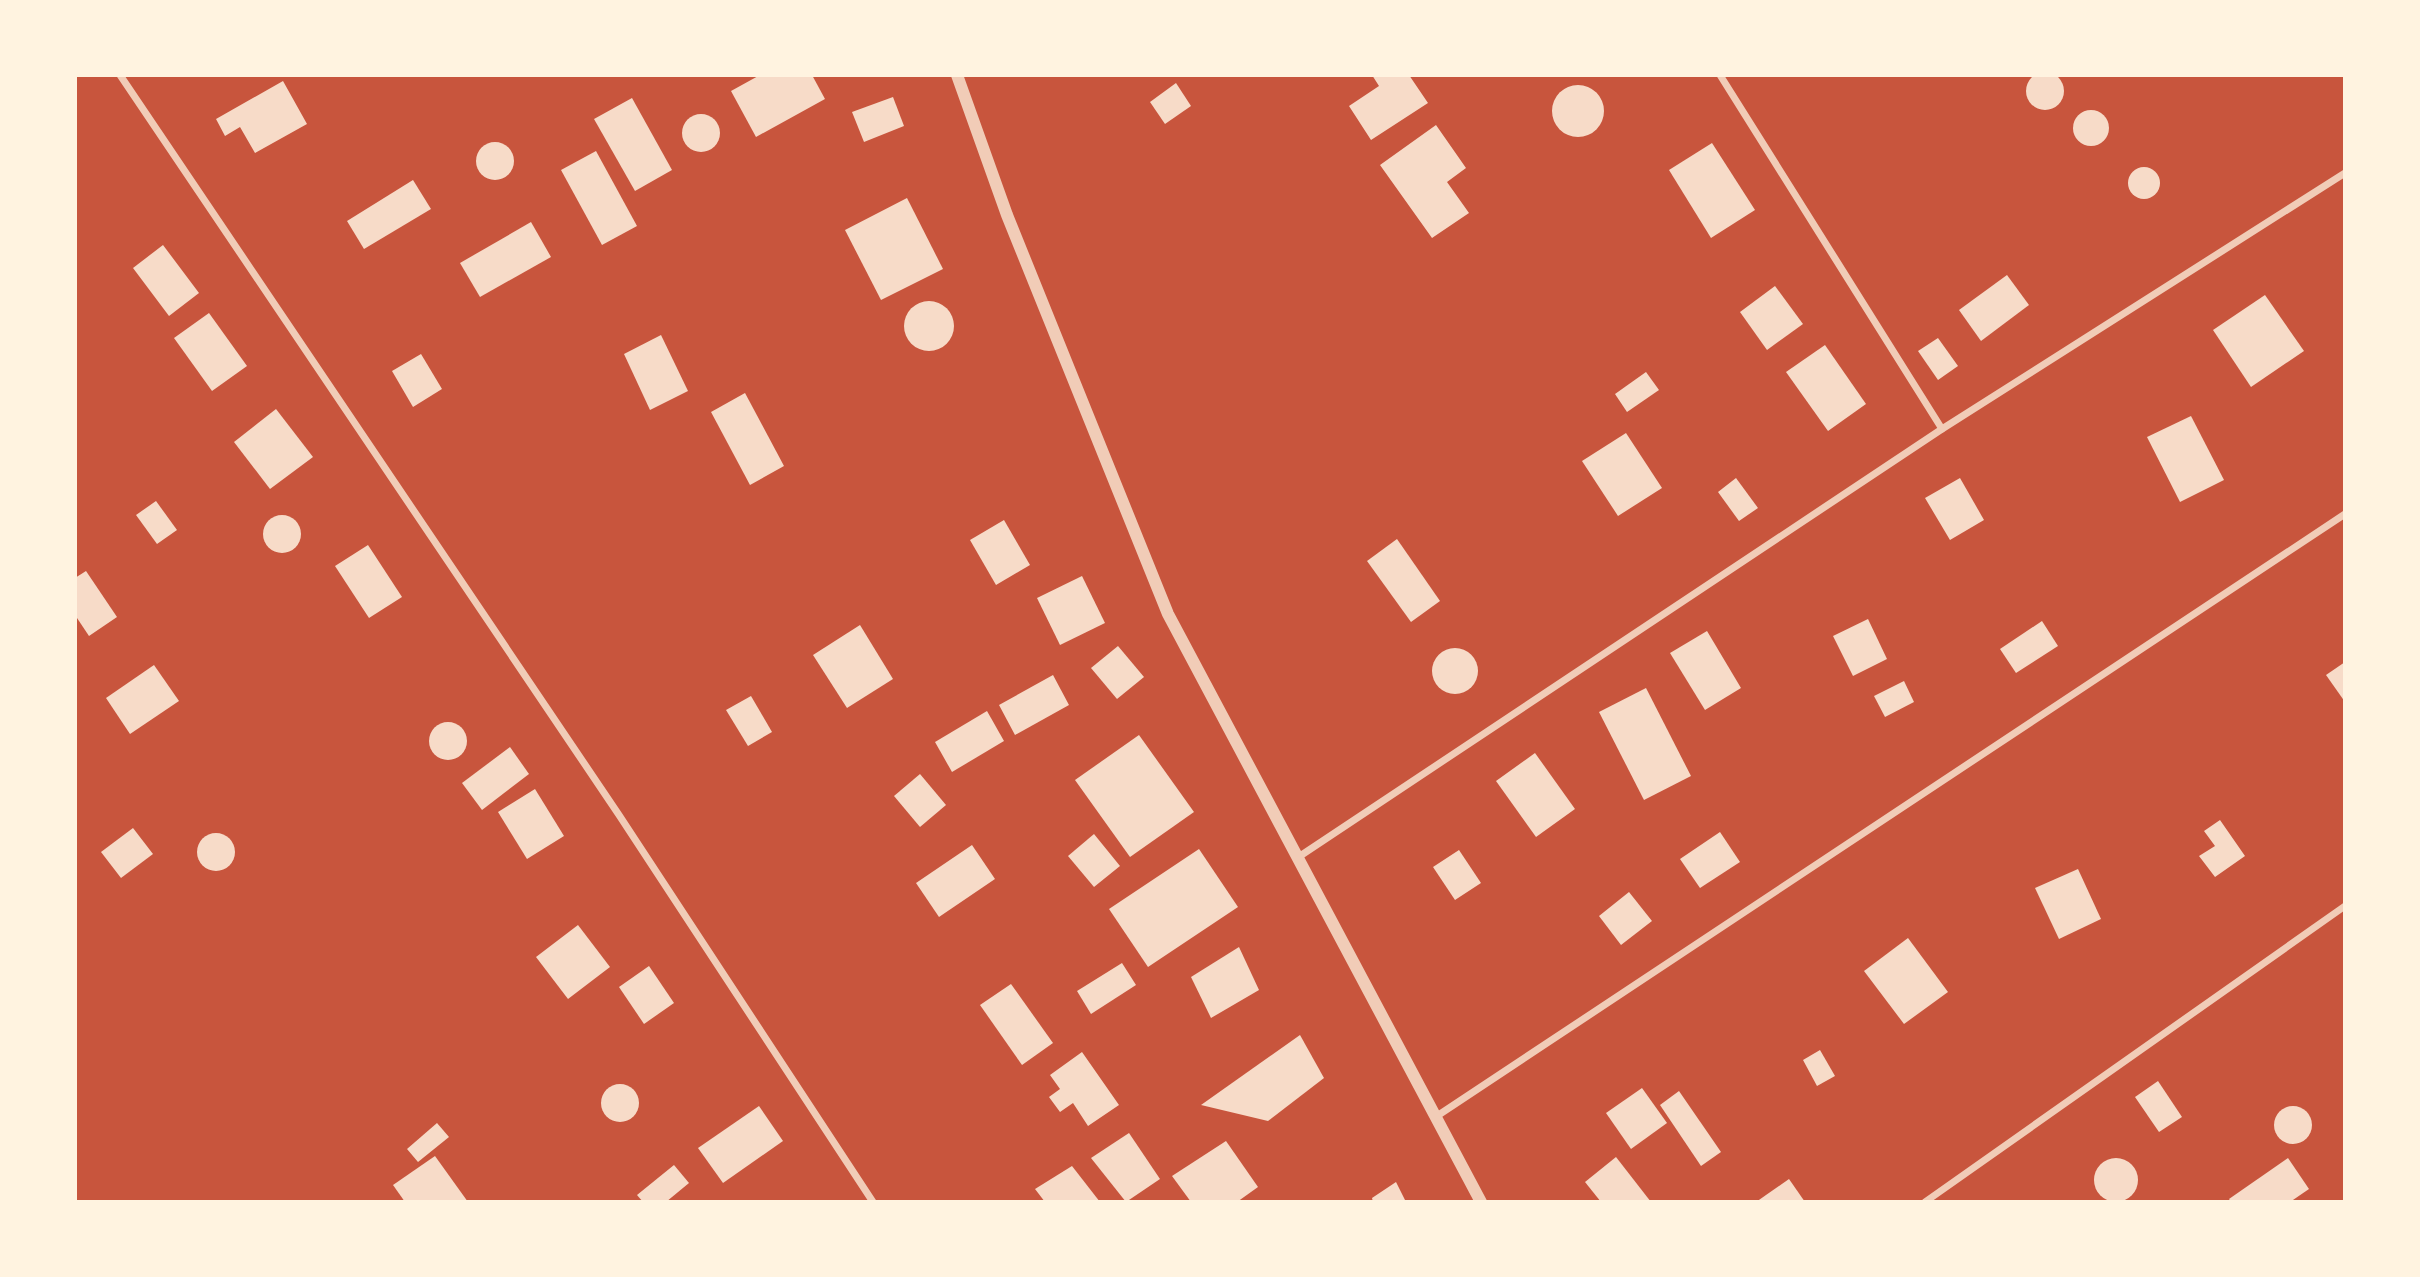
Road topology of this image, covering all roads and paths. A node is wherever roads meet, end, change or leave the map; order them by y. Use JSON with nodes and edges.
{"nodes":[{"id":1,"x":120,"y":75,"type":"edge"},
{"id":2,"x":957,"y":75,"type":"edge"},
{"id":3,"x":1720,"y":75,"type":"edge"},
{"id":4,"x":2345,"y":173,"type":"edge"},
{"id":5,"x":1942,"y":429,"type":"junction"},
{"id":6,"x":2345,"y":514,"type":"edge"},
{"id":7,"x":1297,"y":858,"type":"junction"},
{"id":8,"x":2345,"y":906,"type":"edge"},
{"id":9,"x":1437,"y":1116,"type":"junction"},
{"id":10,"x":873,"y":1202,"type":"edge"},
{"id":11,"x":1481,"y":1202,"type":"edge"},
{"id":12,"x":1925,"y":1202,"type":"edge"}],
"edges":[{"from":1,"to":10,"type":"street"},
{"from":2,"to":7,"type":"street"},
{"from":3,"to":5,"type":"street"},
{"from":4,"to":5,"type":"street"},
{"from":5,"to":7,"type":"street"},
{"from":6,"to":9,"type":"street"},
{"from":7,"to":9,"type":"street"},
{"from":8,"to":12,"type":"street"},
{"from":9,"to":11,"type":"street"}]}
